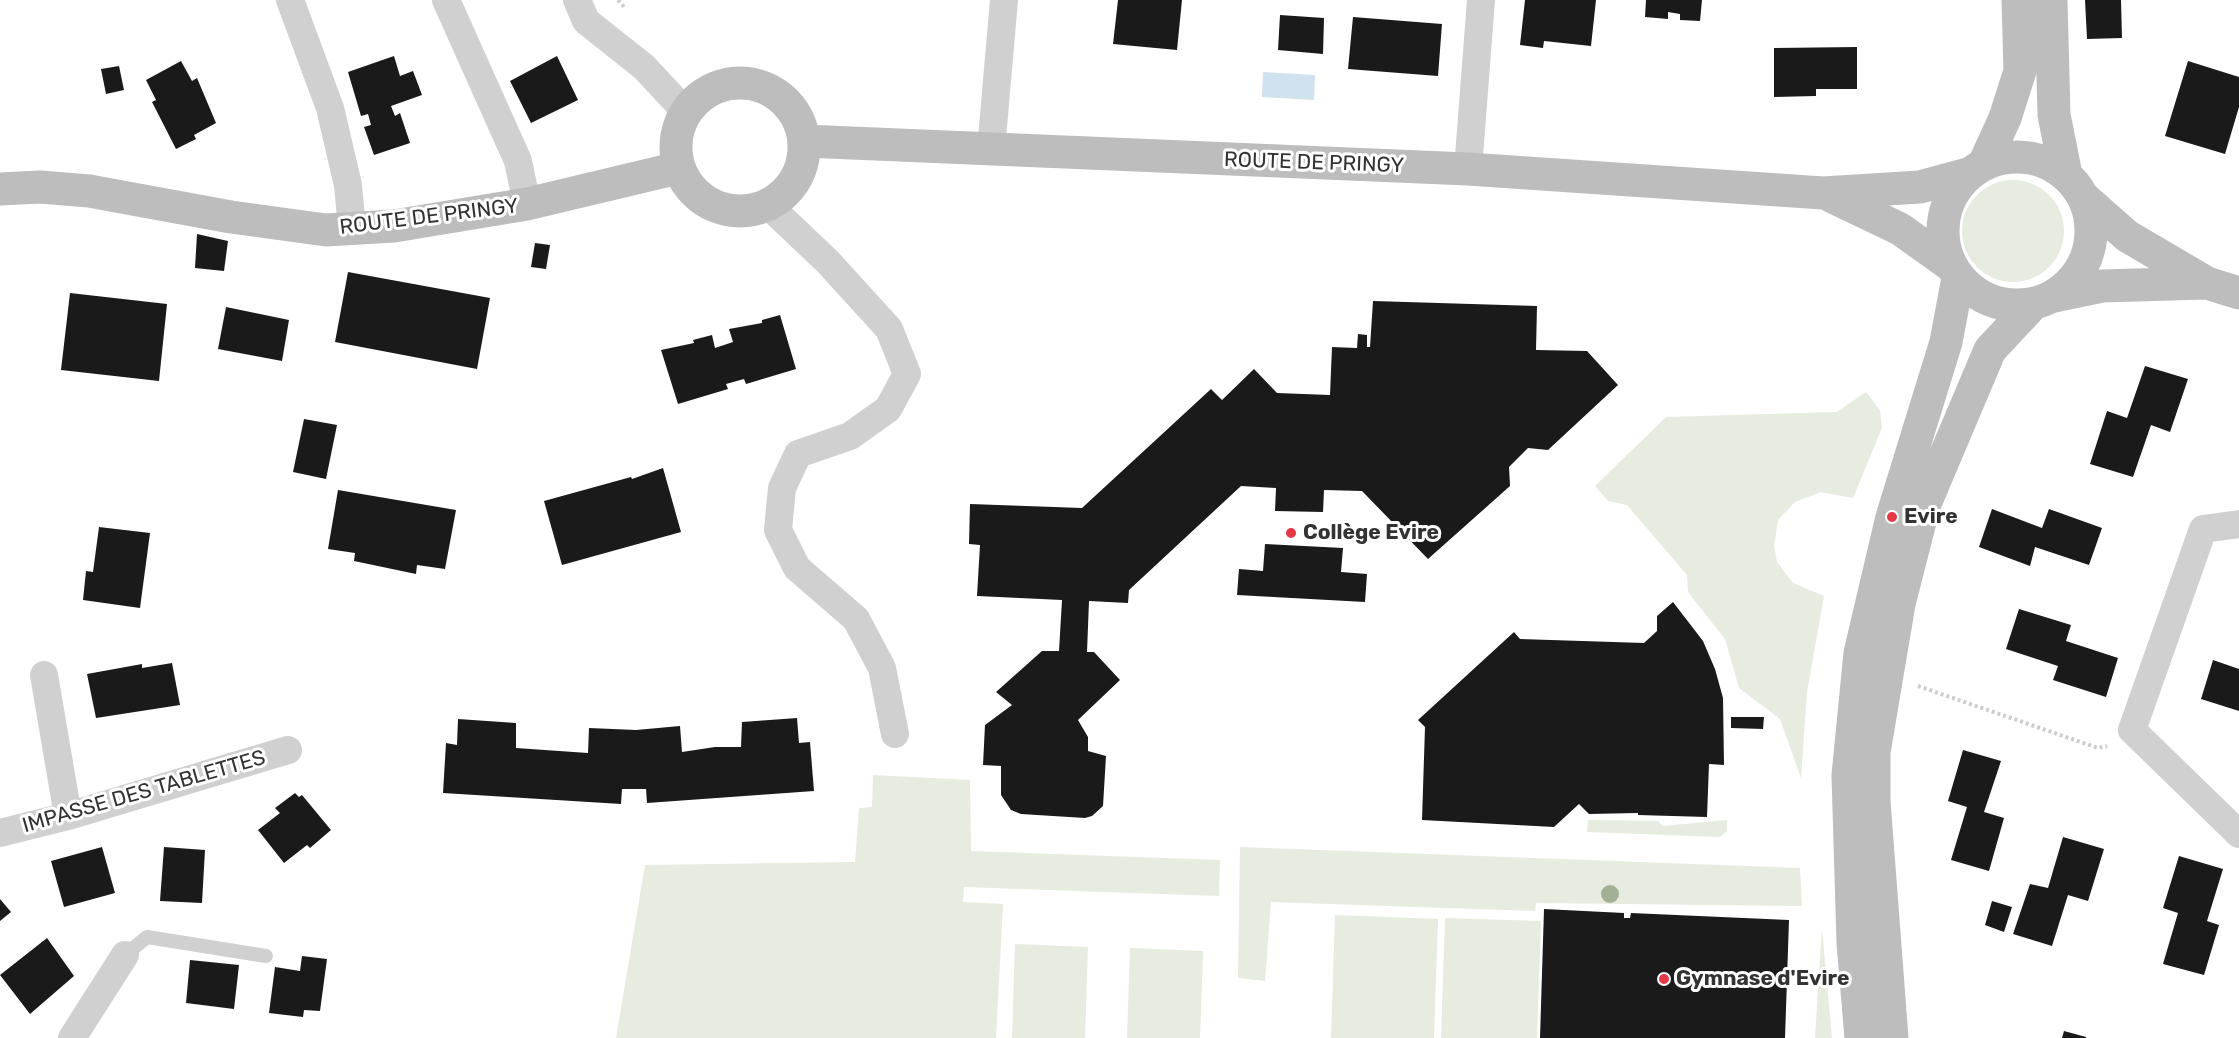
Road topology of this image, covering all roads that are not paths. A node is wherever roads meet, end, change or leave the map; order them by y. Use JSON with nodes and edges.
{"nodes":[{"id":1,"x":290,"y":0,"type":"edge"},
{"id":2,"x":446,"y":0,"type":"edge"},
{"id":3,"x":577,"y":0,"type":"edge"},
{"id":4,"x":1004,"y":0,"type":"edge"},
{"id":5,"x":1481,"y":0,"type":"edge"},
{"id":6,"x":2018,"y":0,"type":"edge"},
{"id":7,"x":2051,"y":0,"type":"edge"},
{"id":8,"x":686,"y":111,"type":"junction"},
{"id":9,"x":804,"y":141,"type":"junction"},
{"id":10,"x":991,"y":150,"type":"junction"},
{"id":11,"x":678,"y":168,"type":"junction"},
{"id":12,"x":1468,"y":169,"type":"junction"},
{"id":13,"x":1976,"y":169,"type":"junction"},
{"id":14,"x":2075,"y":186,"type":"junction"},
{"id":15,"x":0,"y":189,"type":"edge"},
{"id":16,"x":1823,"y":193,"type":"junction"},
{"id":17,"x":527,"y":204,"type":"junction"},
{"id":18,"x":768,"y":205,"type":"junction"},
{"id":19,"x":352,"y":229,"type":"junction"},
{"id":20,"x":1953,"y":271,"type":"junction"},
{"id":21,"x":2207,"y":283,"type":"junction"},
{"id":22,"x":2239,"y":293,"type":"edge"},
{"id":23,"x":2044,"y":300,"type":"junction"},
{"id":24,"x":2239,"y":524,"type":"edge"},
{"id":25,"x":44,"y":675,"type":"dead end"},
{"id":26,"x":895,"y":734,"type":"dead end"},
{"id":27,"x":288,"y":750,"type":"dead end"},
{"id":28,"x":68,"y":816,"type":"junction"},
{"id":29,"x":0,"y":833,"type":"edge"},
{"id":30,"x":2239,"y":834,"type":"edge"},
{"id":31,"x":125,"y":955,"type":"joint"},
{"id":32,"x":266,"y":956,"type":"dead end"},
{"id":33,"x":72,"y":1038,"type":"edge"},
{"id":34,"x":1861,"y":1038,"type":"edge"},
{"id":35,"x":1892,"y":1038,"type":"edge"}],
"edges":[{"from":1,"to":19,"type":"street"},
{"from":2,"to":17,"type":"street"},
{"from":3,"to":8,"type":"street"},
{"from":4,"to":10,"type":"street"},
{"from":5,"to":12,"type":"street"},
{"from":6,"to":13,"type":"street"},
{"from":7,"to":14,"type":"street"},
{"from":8,"to":9,"type":"street"},
{"from":8,"to":11,"type":"street"},
{"from":9,"to":10,"type":"street","name":"ROUTE DE PRINGY"},
{"from":9,"to":18,"type":"street"},
{"from":10,"to":12,"type":"street","name":"ROUTE DE PRINGY"},
{"from":11,"to":17,"type":"street","name":"ROUTE DE PRINGY"},
{"from":11,"to":18,"type":"street"},
{"from":12,"to":16,"type":"street","name":"ROUTE DE PRINGY"},
{"from":13,"to":14,"type":"street"},
{"from":13,"to":16,"type":"street","name":"ROUTE DE PRINGY"},
{"from":13,"to":20,"type":"street"},
{"from":14,"to":21,"type":"street"},
{"from":14,"to":23,"type":"street"},
{"from":15,"to":19,"type":"street","name":"ROUTE DE PRINGY"},
{"from":16,"to":20,"type":"street","name":"ROUTE DE PRINGY"},
{"from":17,"to":19,"type":"street","name":"ROUTE DE PRINGY"},
{"from":18,"to":26,"type":"street"},
{"from":20,"to":23,"type":"street"},
{"from":20,"to":34,"type":"street"},
{"from":21,"to":22,"type":"street"},
{"from":21,"to":23,"type":"street"},
{"from":23,"to":35,"type":"street"},
{"from":24,"to":30,"type":"street"},
{"from":25,"to":28,"type":"street"},
{"from":27,"to":28,"type":"street","name":"IMPASSE DES TABLETTES"},
{"from":28,"to":29,"type":"street","name":"IMPASSE DES TABLETTES"},
{"from":31,"to":32,"type":"lane"},
{"from":31,"to":33,"type":"street"}]}
